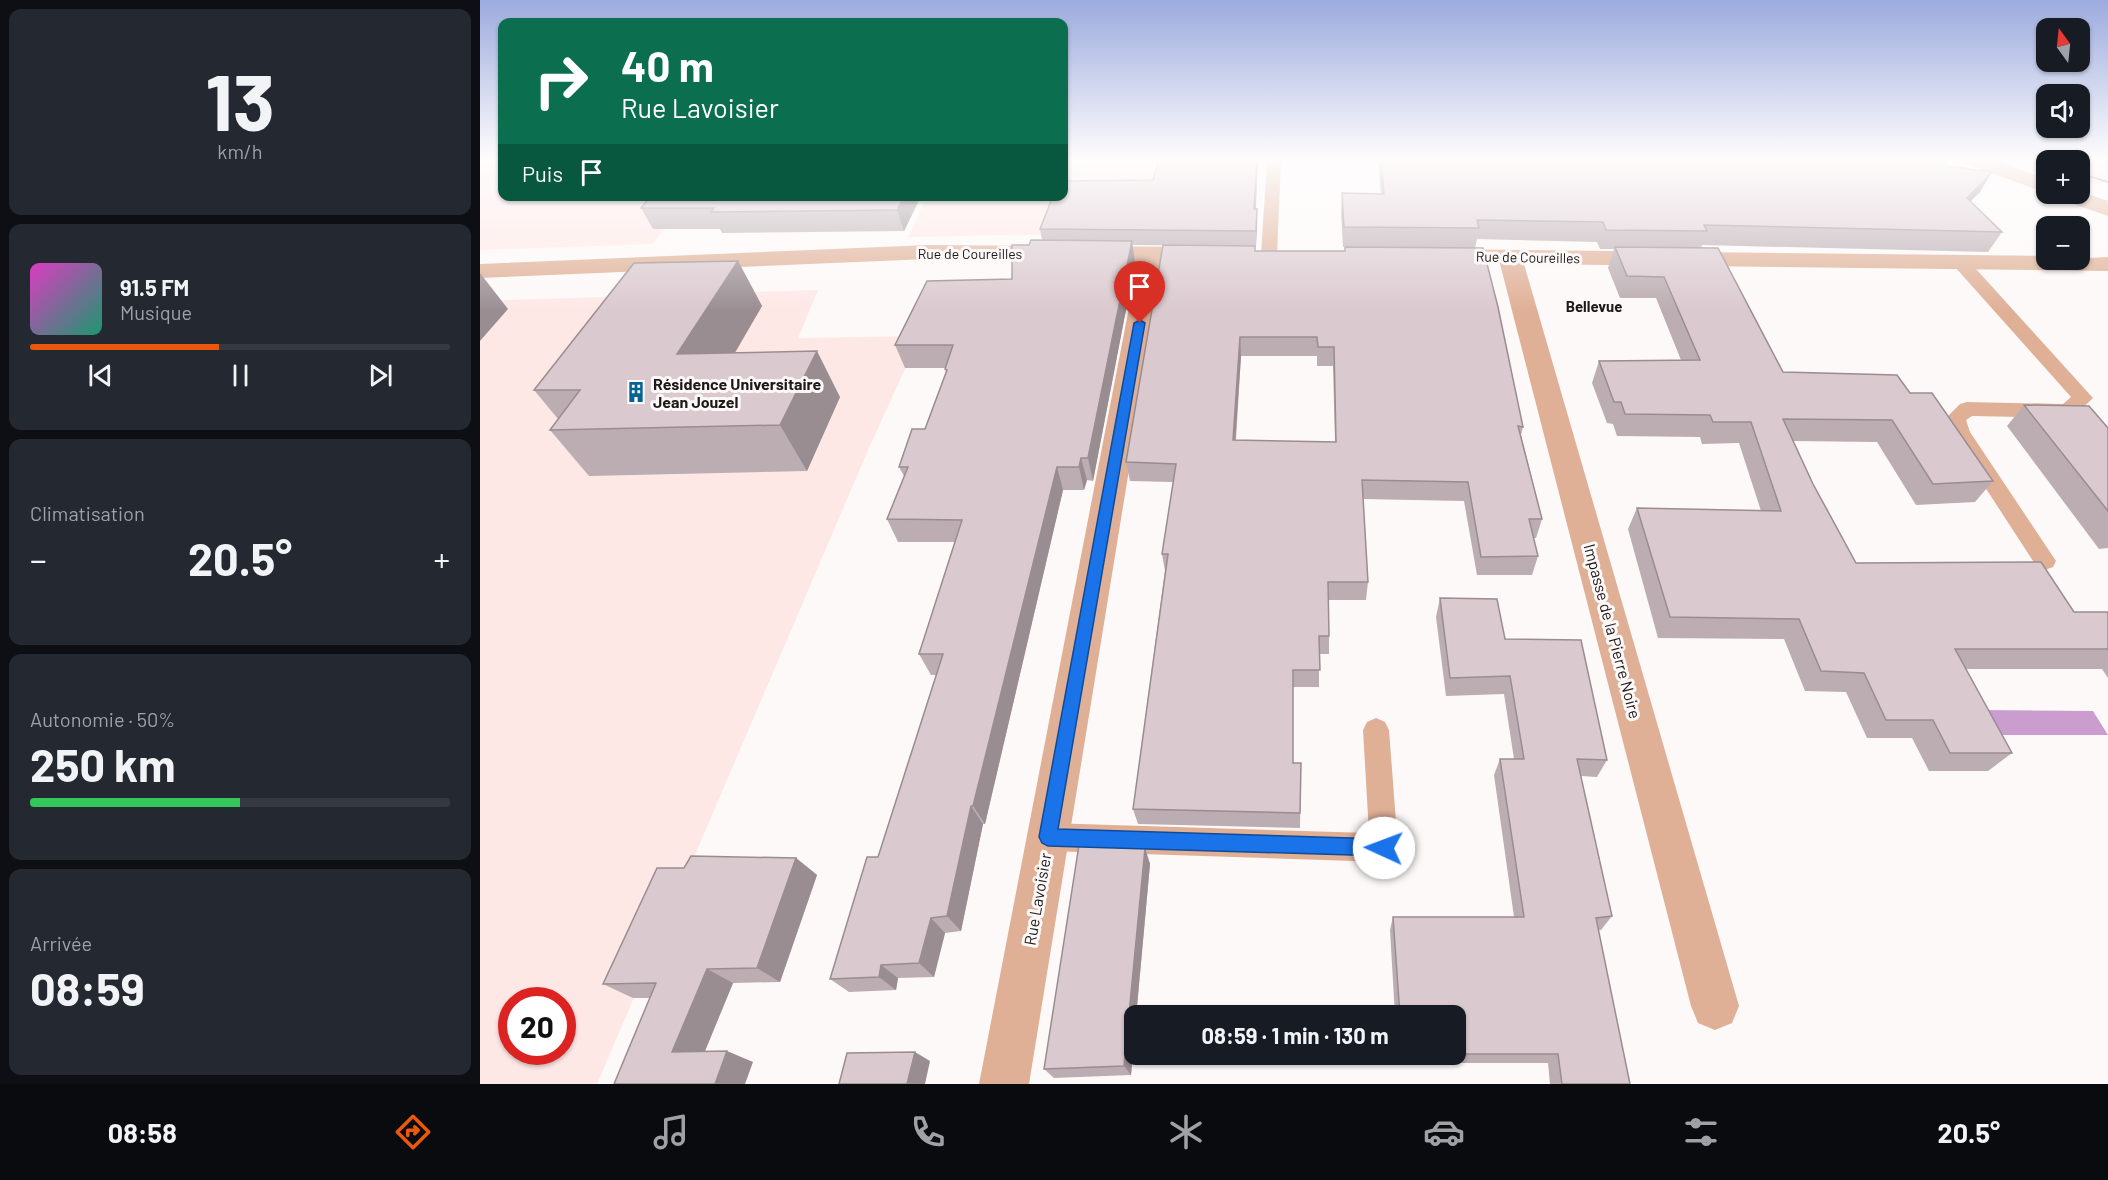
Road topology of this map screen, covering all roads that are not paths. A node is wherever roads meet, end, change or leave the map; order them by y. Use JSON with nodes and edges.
{"nodes":[{"id":1,"x":1267,"y":211,"type":"edge"},
{"id":2,"x":1152,"y":253,"type":"junction"},
{"id":3,"x":1260,"y":255,"type":"joint"},
{"id":4,"x":1418,"y":256,"type":"edge"},
{"id":5,"x":1510,"y":257,"type":"junction"},
{"id":6,"x":1961,"y":263,"type":"junction"},
{"id":7,"x":2108,"y":264,"type":"edge"},
{"id":8,"x":480,"y":272,"type":"edge"},
{"id":9,"x":2044,"y":561,"type":"dead end"},
{"id":10,"x":1376,"y":730,"type":"dead end"},
{"id":11,"x":1048,"y":837,"type":"junction"},
{"id":12,"x":1715,"y":1006,"type":"dead end"},
{"id":13,"x":1004,"y":1084,"type":"edge"}],
"edges":[{"from":1,"to":3,"type":"lane"},
{"from":2,"to":3,"type":"street","name":"Rue de Coureilles"},
{"from":2,"to":8,"type":"street","name":"Rue de Coureilles"},
{"from":2,"to":11,"type":"street","name":"Rue Lavoisier"},
{"from":4,"to":5,"type":"street","name":"Rue de Coureilles"},
{"from":5,"to":6,"type":"street","name":"Rue de Coureilles"},
{"from":5,"to":12,"type":"street","name":"Impasse de la Pierre Noire"},
{"from":6,"to":7,"type":"street","name":"Rue de Coureilles"},
{"from":6,"to":9,"type":"lane"},
{"from":10,"to":11,"type":"lane"},
{"from":11,"to":13,"type":"street","name":"Rue Lavoisier"}]}
